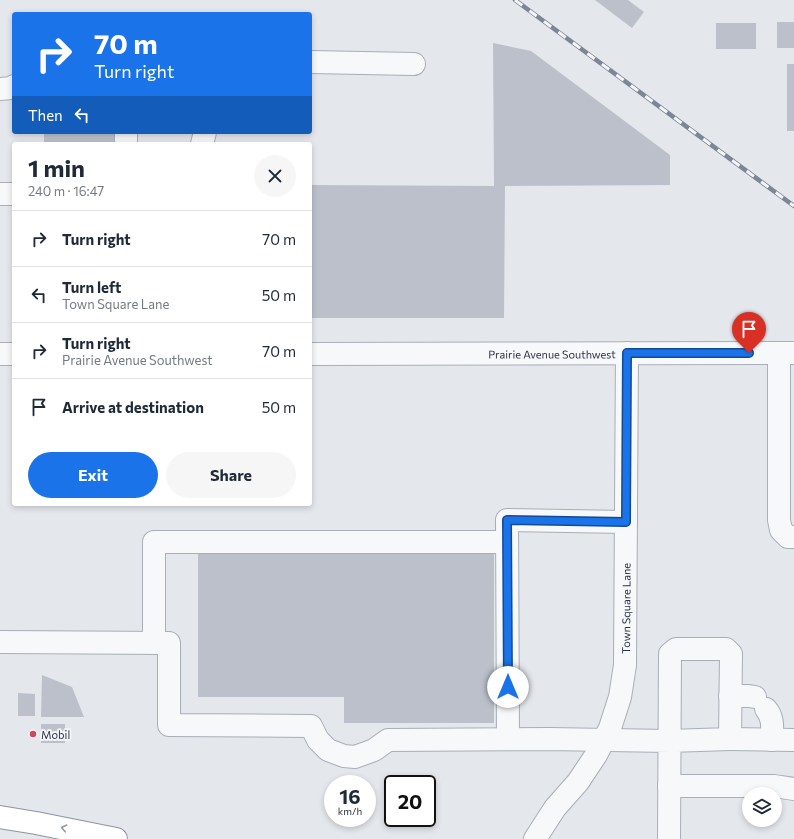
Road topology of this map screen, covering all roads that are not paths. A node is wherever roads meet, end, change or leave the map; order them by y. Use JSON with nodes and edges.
{"nodes":[{"id":1,"x":312,"y":62,"type":"edge"},
{"id":2,"x":414,"y":64,"type":"dead end"},
{"id":3,"x":12,"y":87,"type":"edge"},
{"id":4,"x":0,"y":89,"type":"edge"},
{"id":5,"x":0,"y":194,"type":"edge"},
{"id":6,"x":12,"y":194,"type":"edge"},
{"id":7,"x":627,"y":353,"type":"junction"},
{"id":8,"x":787,"y":353,"type":"edge"},
{"id":9,"x":0,"y":354,"type":"edge"},
{"id":10,"x":12,"y":354,"type":"edge"},
{"id":11,"x":312,"y":354,"type":"edge"},
{"id":12,"x":626,"y":522,"type":"junction"},
{"id":13,"x":794,"y":537,"type":"edge"},
{"id":14,"x":507,"y":542,"type":"junction"},
{"id":15,"x":0,"y":642,"type":"edge"},
{"id":16,"x":154,"y":643,"type":"junction"},
{"id":17,"x":730,"y":696,"type":"junction"},
{"id":18,"x":508,"y":739,"type":"junction"},
{"id":19,"x":730,"y":739,"type":"junction"},
{"id":20,"x":604,"y":740,"type":"junction"},
{"id":21,"x":772,"y":740,"type":"junction"},
{"id":22,"x":794,"y":740,"type":"edge"},
{"id":23,"x":669,"y":741,"type":"junction"},
{"id":24,"x":669,"y":786,"type":"junction"},
{"id":25,"x":794,"y":788,"type":"edge"},
{"id":26,"x":0,"y":817,"type":"edge"},
{"id":27,"x":116,"y":839,"type":"edge"},
{"id":28,"x":535,"y":839,"type":"edge"},
{"id":29,"x":669,"y":839,"type":"edge"}],
"edges":[{"from":1,"to":2,"type":"street"},
{"from":3,"to":4,"type":"street"},
{"from":5,"to":6,"type":"street"},
{"from":7,"to":8,"type":"street","name":"Prairie Avenue Southwest"},
{"from":7,"to":11,"type":"street","name":"Prairie Avenue Southwest"},
{"from":7,"to":12,"type":"street","name":"Town Square Lane"},
{"from":8,"to":13,"type":"street"},
{"from":9,"to":10,"type":"street"},
{"from":12,"to":14,"type":"street"},
{"from":12,"to":20,"type":"street","name":"Town Square Lane"},
{"from":14,"to":16,"type":"street"},
{"from":14,"to":18,"type":"street"},
{"from":15,"to":16,"type":"street"},
{"from":16,"to":18,"type":"street"},
{"from":17,"to":19,"type":"street"},
{"from":17,"to":21,"type":"street"},
{"from":17,"to":23,"type":"street"},
{"from":18,"to":20,"type":"street"},
{"from":19,"to":21,"type":"street"},
{"from":19,"to":23,"type":"street"},
{"from":20,"to":23,"type":"street"},
{"from":20,"to":28,"type":"street","name":"Town Square Lane"},
{"from":21,"to":22,"type":"street"},
{"from":23,"to":24,"type":"street"},
{"from":24,"to":25,"type":"street"},
{"from":24,"to":29,"type":"street"},
{"from":27,"to":26,"type":"highway","one_way":true}]}
